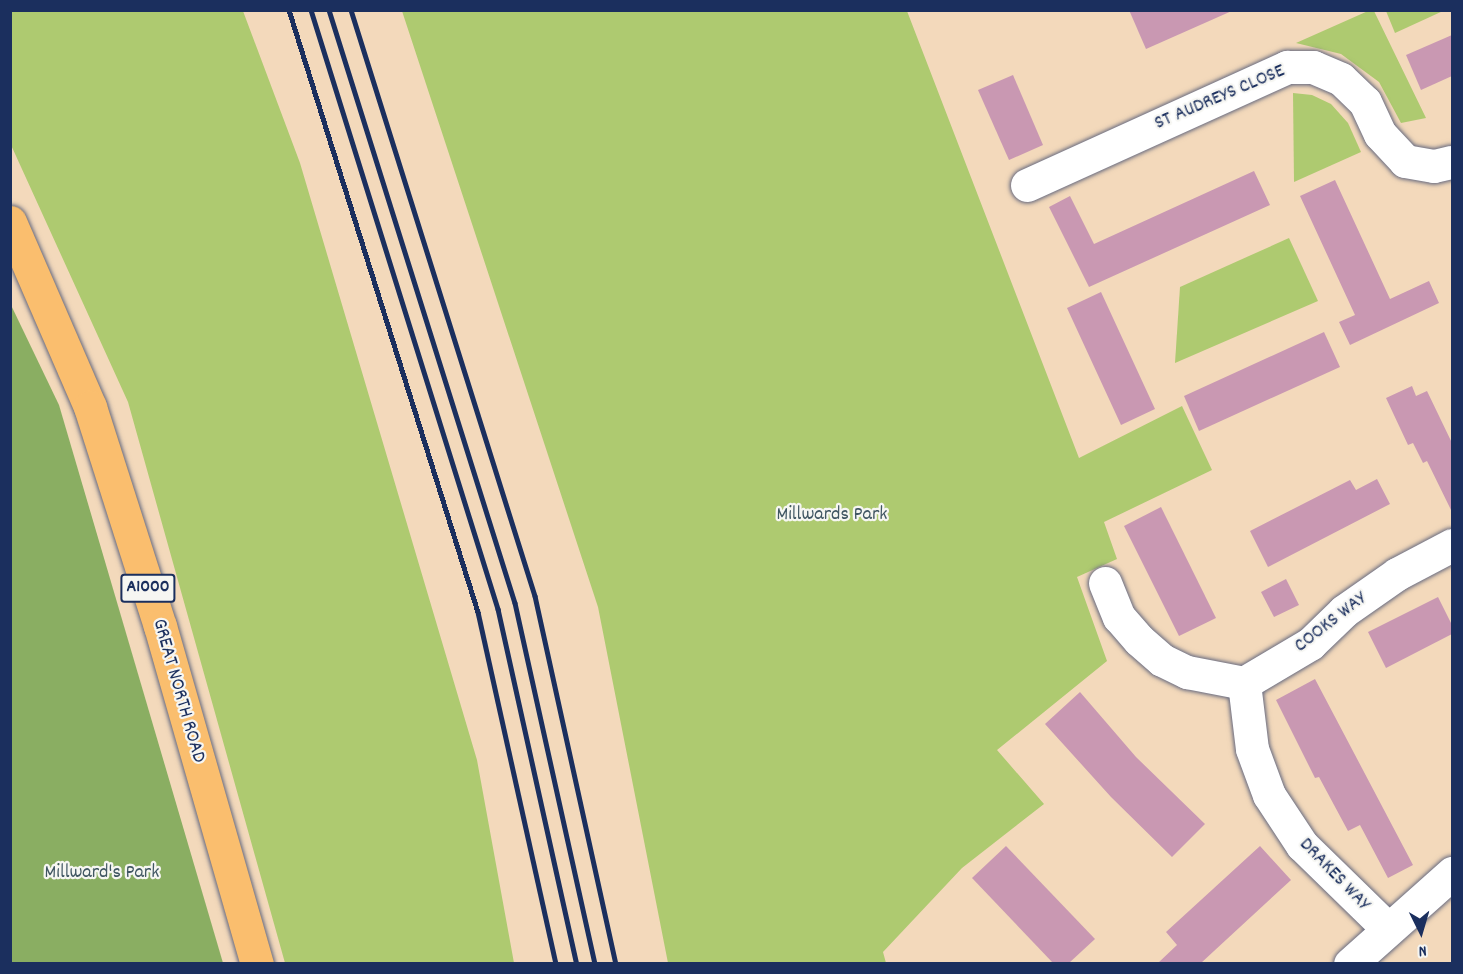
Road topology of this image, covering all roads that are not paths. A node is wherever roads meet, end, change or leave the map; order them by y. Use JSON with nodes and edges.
{"nodes":[{"id":1,"x":1452,"y":162,"type":"edge"},
{"id":2,"x":1027,"y":185,"type":"dead end"},
{"id":3,"x":10,"y":222,"type":"edge"},
{"id":4,"x":1452,"y":546,"type":"edge"},
{"id":5,"x":1105,"y":583,"type":"dead end"},
{"id":6,"x":1244,"y":683,"type":"junction"},
{"id":7,"x":1452,"y":873,"type":"edge"},
{"id":8,"x":1388,"y":929,"type":"junction"},
{"id":9,"x":257,"y":963,"type":"edge"},
{"id":10,"x":1350,"y":963,"type":"edge"}],
"edges":[{"from":1,"to":2,"type":"street","name":"ST AUDREYS CLOSE"},
{"from":3,"to":9,"type":"main road","name":"GREAT NORTH ROAD","number":"A1000"},
{"from":4,"to":6,"type":"street","name":"COOKS WAY"},
{"from":5,"to":6,"type":"street"},
{"from":6,"to":8,"type":"street","name":"DRAKES WAY"},
{"from":7,"to":8,"type":"street"},
{"from":8,"to":10,"type":"street"}]}
